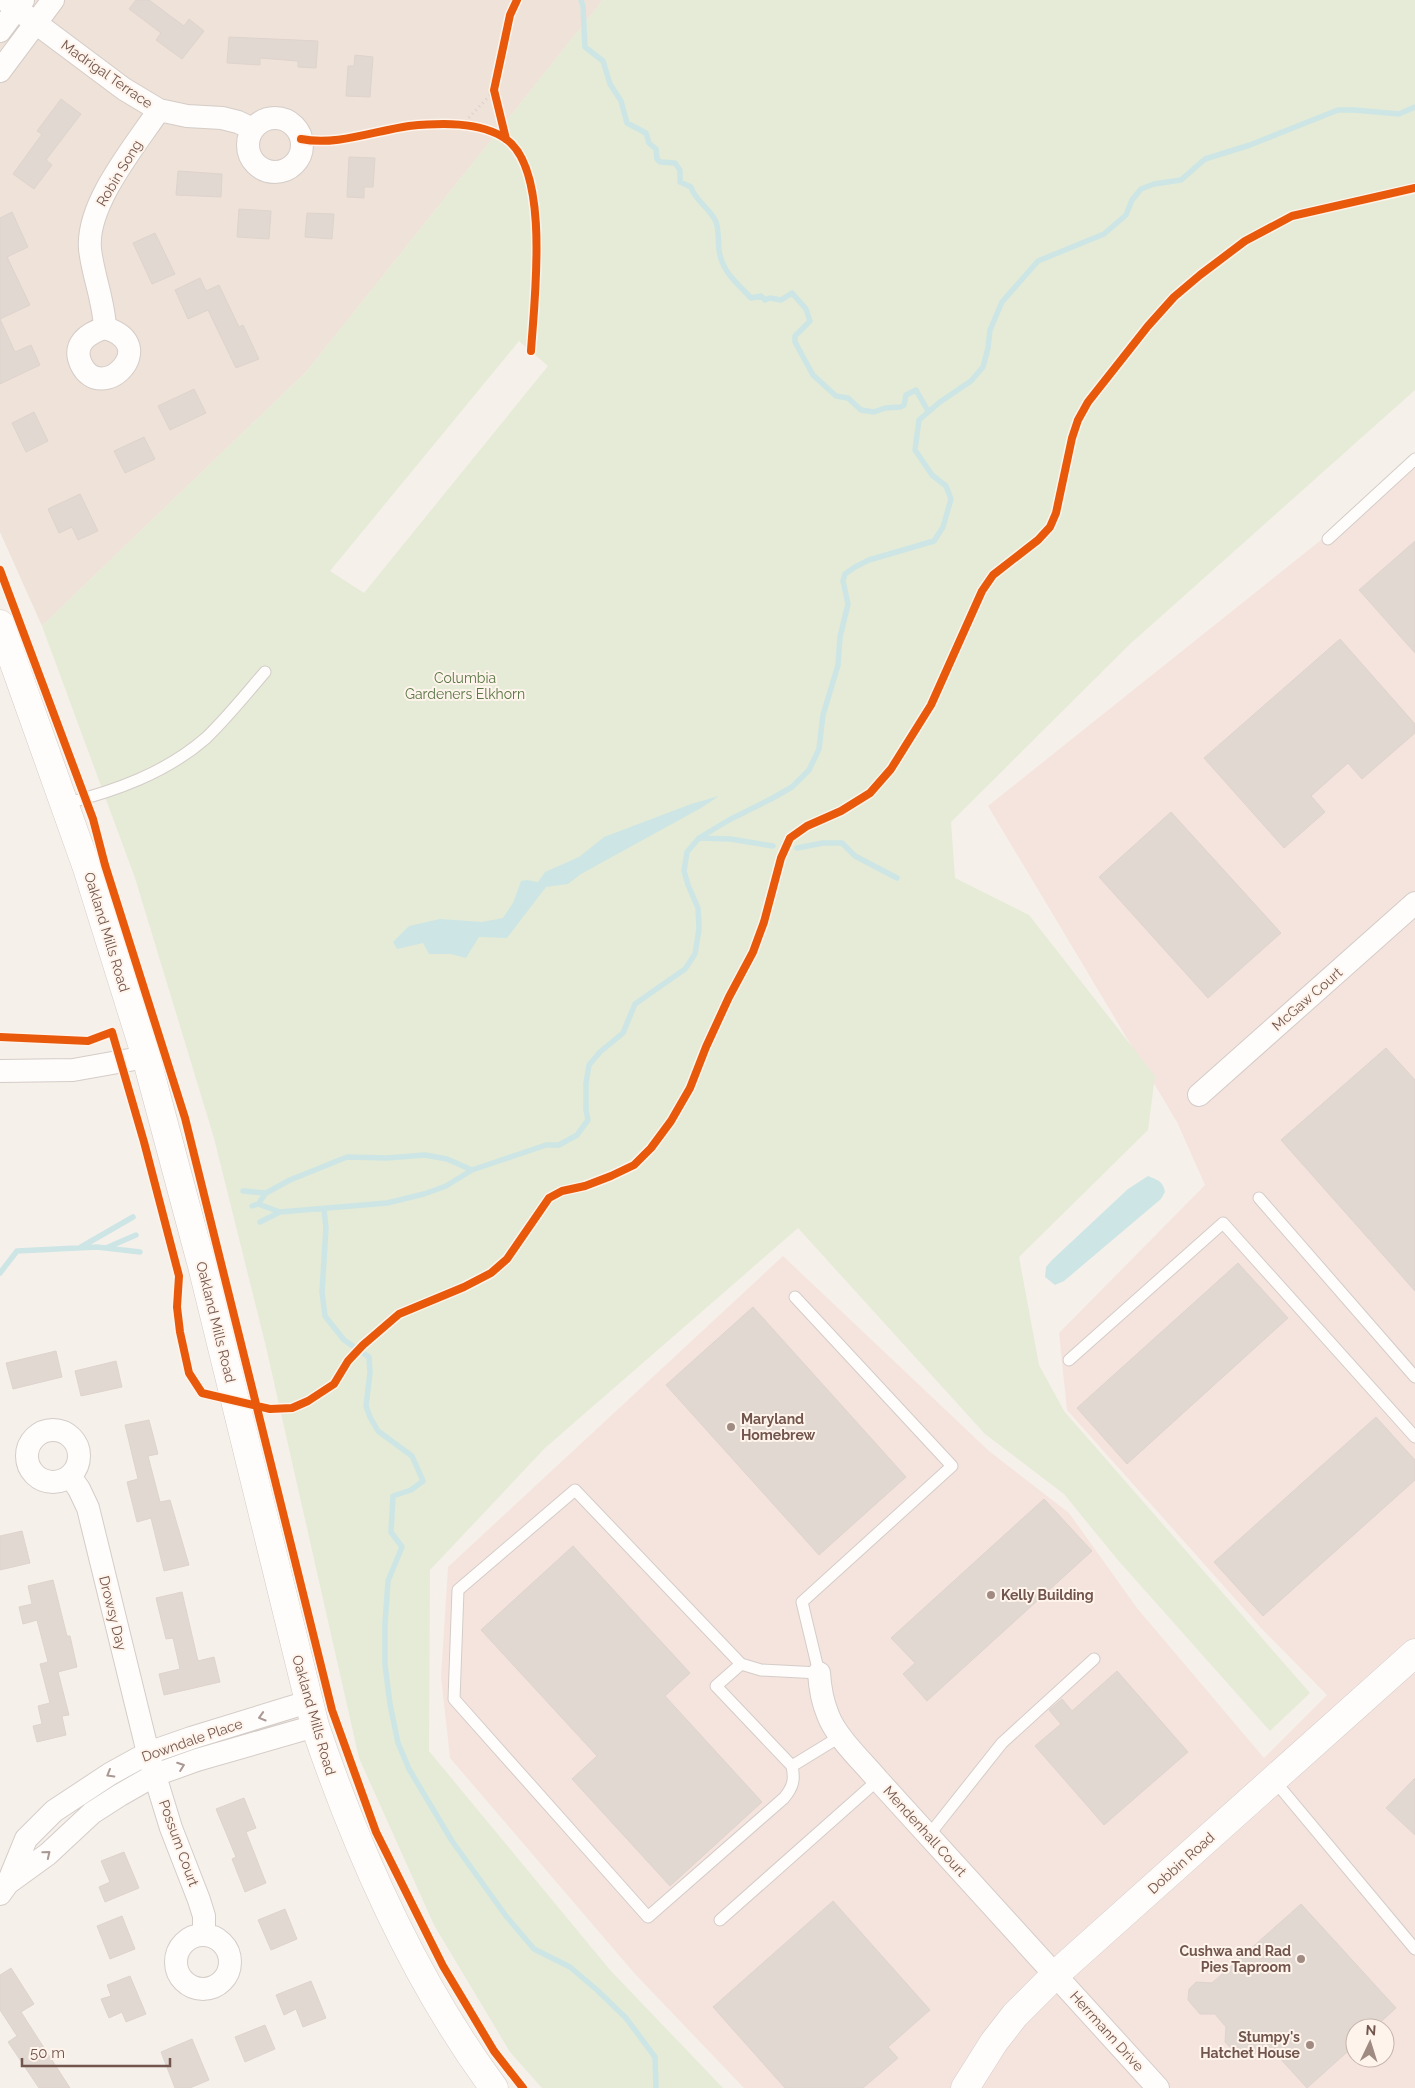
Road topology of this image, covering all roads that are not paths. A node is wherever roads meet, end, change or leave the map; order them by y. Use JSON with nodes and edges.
{"nodes":[{"id":1,"x":53,"y":0,"type":"edge"},
{"id":2,"x":21,"y":10,"type":"edge"},
{"id":3,"x":0,"y":31,"type":"edge"},
{"id":4,"x":0,"y":71,"type":"edge"},
{"id":5,"x":158,"y":110,"type":"junction"},
{"id":6,"x":253,"y":129,"type":"junction"},
{"id":7,"x":104,"y":328,"type":"dead end"},
{"id":8,"x":1415,"y":459,"type":"edge"},
{"id":9,"x":1328,"y":540,"type":"dead end"},
{"id":10,"x":0,"y":624,"type":"edge"},
{"id":11,"x":265,"y":672,"type":"dead end"},
{"id":12,"x":64,"y":804,"type":"junction"},
{"id":13,"x":1415,"y":903,"type":"edge"},
{"id":14,"x":146,"y":1057,"type":"junction"},
{"id":15,"x":0,"y":1071,"type":"edge"},
{"id":16,"x":1199,"y":1095,"type":"dead end"},
{"id":17,"x":1259,"y":1198,"type":"dead end"},
{"id":18,"x":796,"y":1297,"type":"dead end"},
{"id":19,"x":1069,"y":1360,"type":"dead end"},
{"id":20,"x":1415,"y":1377,"type":"edge"},
{"id":21,"x":1415,"y":1437,"type":"edge"},
{"id":22,"x":70,"y":1476,"type":"dead end"},
{"id":23,"x":1415,"y":1653,"type":"edge"},
{"id":24,"x":1094,"y":1658,"type":"dead end"},
{"id":25,"x":741,"y":1664,"type":"junction"},
{"id":26,"x":819,"y":1673,"type":"junction"},
{"id":27,"x":312,"y":1714,"type":"junction"},
{"id":28,"x":841,"y":1736,"type":"junction"},
{"id":29,"x":148,"y":1754,"type":"junction"},
{"id":30,"x":792,"y":1766,"type":"junction"},
{"id":31,"x":155,"y":1775,"type":"junction"},
{"id":32,"x":1273,"y":1779,"type":"junction"},
{"id":33,"x":878,"y":1780,"type":"junction"},
{"id":34,"x":929,"y":1835,"type":"junction"},
{"id":35,"x":3,"y":1884,"type":"edge"},
{"id":36,"x":720,"y":1920,"type":"dead end"},
{"id":37,"x":204,"y":1934,"type":"dead end"},
{"id":38,"x":1415,"y":1949,"type":"edge"},
{"id":39,"x":1056,"y":1975,"type":"junction"},
{"id":40,"x":494,"y":2088,"type":"edge"},
{"id":41,"x":964,"y":2088,"type":"edge"},
{"id":42,"x":1158,"y":2088,"type":"edge"}],
"edges":[{"from":1,"to":2,"type":"street"},
{"from":2,"to":3,"type":"street"},
{"from":2,"to":4,"type":"street"},
{"from":2,"to":5,"type":"street","name":"Madrigal Terrace"},
{"from":5,"to":6,"type":"street","name":"Madrigal Terrace"},
{"from":5,"to":7,"type":"street","name":"Robin Song"},
{"from":6,"to":6,"type":"street"},
{"from":8,"to":9,"type":"lane"},
{"from":10,"to":12,"type":"street","name":"Oakland Mills Road"},
{"from":11,"to":12,"type":"lane"},
{"from":12,"to":14,"type":"street","name":"Oakland Mills Road"},
{"from":13,"to":16,"type":"street","name":"McGaw Court"},
{"from":14,"to":15,"type":"street"},
{"from":14,"to":27,"type":"street","name":"Oakland Mills Road"},
{"from":17,"to":20,"type":"lane"},
{"from":18,"to":26,"type":"lane"},
{"from":19,"to":21,"type":"lane"},
{"from":22,"to":29,"type":"street","name":"Drowsy Day"},
{"from":23,"to":32,"type":"street","name":"Dobbin Road"},
{"from":24,"to":34,"type":"lane"},
{"from":25,"to":26,"type":"lane"},
{"from":25,"to":30,"type":"lane"},
{"from":25,"to":30,"type":"lane"},
{"from":26,"to":28,"type":"street","name":"Mendenhall Court"},
{"from":27,"to":29,"type":"street","name":"Downdale Place","one_way":true},
{"from":31,"to":27,"type":"street","name":"Downdale Place","one_way":true},
{"from":27,"to":40,"type":"street","name":"Oakland Mills Road"},
{"from":28,"to":30,"type":"lane"},
{"from":28,"to":33,"type":"street","name":"Mendenhall Court"},
{"from":29,"to":31,"type":"street","name":"Possum Court"},
{"from":29,"to":35,"type":"street","name":"Downdale Place","one_way":true},
{"from":35,"to":31,"type":"street","name":"Downdale Place","one_way":true},
{"from":31,"to":37,"type":"street","name":"Possum Court"},
{"from":32,"to":38,"type":"lane"},
{"from":32,"to":39,"type":"street","name":"Dobbin Road"},
{"from":33,"to":34,"type":"street","name":"Mendenhall Court"},
{"from":33,"to":36,"type":"lane"},
{"from":34,"to":39,"type":"street","name":"Mendenhall Court"},
{"from":39,"to":41,"type":"street","name":"Dobbin Road"},
{"from":39,"to":42,"type":"street","name":"Herrmann Drive"}]}
